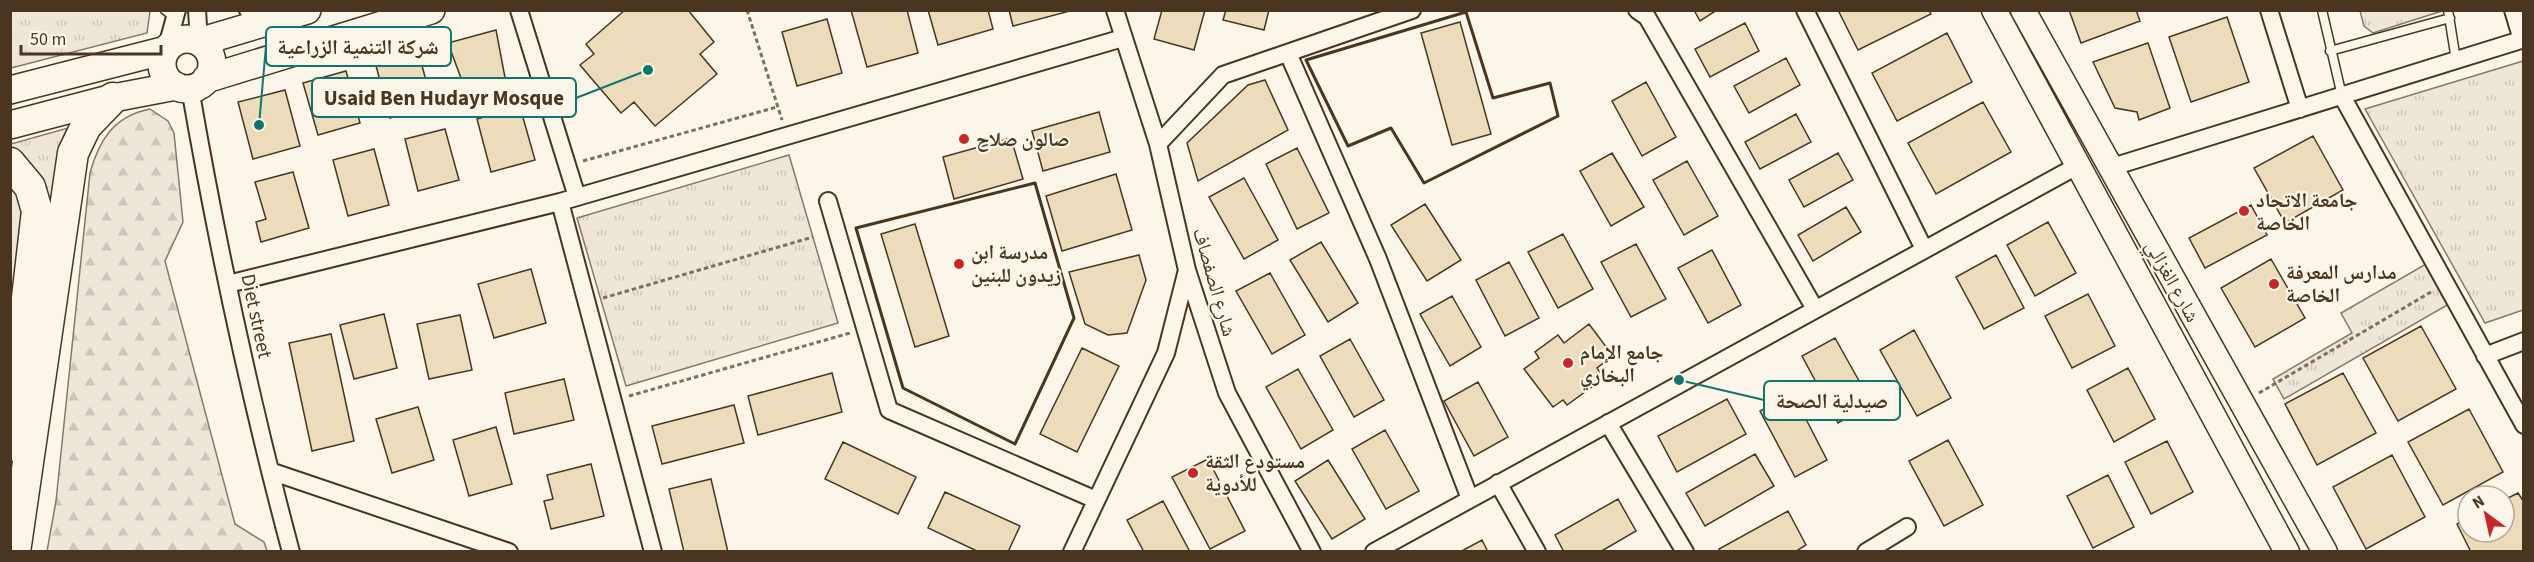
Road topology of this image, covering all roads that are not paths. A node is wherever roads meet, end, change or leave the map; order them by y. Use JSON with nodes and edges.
{"nodes":[{"id":1,"x":197,"y":10,"type":"edge"},
{"id":2,"x":307,"y":10,"type":"edge"},
{"id":3,"x":431,"y":10,"type":"edge"},
{"id":4,"x":519,"y":10,"type":"edge"},
{"id":5,"x":1114,"y":10,"type":"edge"},
{"id":6,"x":1412,"y":10,"type":"edge"},
{"id":7,"x":1637,"y":10,"type":"edge"},
{"id":8,"x":1804,"y":10,"type":"edge"},
{"id":9,"x":1994,"y":10,"type":"edge"},
{"id":10,"x":2023,"y":10,"type":"edge"},
{"id":11,"x":2269,"y":10,"type":"edge"},
{"id":12,"x":2322,"y":10,"type":"edge"},
{"id":13,"x":2513,"y":10,"type":"edge"},
{"id":14,"x":172,"y":13,"type":"edge"},
{"id":15,"x":2449,"y":14,"type":"edge"},
{"id":16,"x":259,"y":15,"type":"edge"},
{"id":17,"x":1123,"y":38,"type":"junction"},
{"id":18,"x":2523,"y":39,"type":"edge"},
{"id":19,"x":200,"y":42,"type":"junction"},
{"id":20,"x":166,"y":50,"type":"junction"},
{"id":21,"x":2330,"y":51,"type":"junction"},
{"id":22,"x":1288,"y":53,"type":"junction"},
{"id":23,"x":2456,"y":60,"type":"junction"},
{"id":24,"x":191,"y":84,"type":"junction"},
{"id":25,"x":10,"y":90,"type":"edge"},
{"id":26,"x":2342,"y":96,"type":"junction"},
{"id":27,"x":113,"y":98,"type":"junction"},
{"id":28,"x":2300,"y":109,"type":"junction"},
{"id":29,"x":10,"y":125,"type":"edge"},
{"id":30,"x":1158,"y":144,"type":"junction"},
{"id":31,"x":10,"y":163,"type":"edge"},
{"id":32,"x":2077,"y":166,"type":"junction"},
{"id":33,"x":2109,"y":168,"type":"junction"},
{"id":34,"x":577,"y":197,"type":"junction"},
{"id":35,"x":828,"y":201,"type":"dead end"},
{"id":36,"x":560,"y":202,"type":"junction"},
{"id":37,"x":1924,"y":249,"type":"junction"},
{"id":38,"x":1187,"y":270,"type":"junction"},
{"id":39,"x":228,"y":284,"type":"junction"},
{"id":40,"x":1815,"y":309,"type":"junction"},
{"id":41,"x":2523,"y":341,"type":"edge"},
{"id":42,"x":2486,"y":356,"type":"junction"},
{"id":43,"x":1608,"y":423,"type":"junction"},
{"id":44,"x":2523,"y":425,"type":"edge"},
{"id":45,"x":10,"y":446,"type":"edge"},
{"id":46,"x":270,"y":471,"type":"junction"},
{"id":47,"x":1498,"y":483,"type":"junction"},
{"id":48,"x":1470,"y":499,"type":"junction"},
{"id":49,"x":1096,"y":500,"type":"junction"},
{"id":50,"x":1906,"y":527,"type":"dead end"},
{"id":51,"x":15,"y":552,"type":"edge"},
{"id":52,"x":291,"y":552,"type":"edge"},
{"id":53,"x":509,"y":552,"type":"edge"},
{"id":54,"x":653,"y":552,"type":"edge"},
{"id":55,"x":1072,"y":552,"type":"edge"},
{"id":56,"x":1312,"y":552,"type":"edge"},
{"id":57,"x":1374,"y":552,"type":"edge"},
{"id":58,"x":1537,"y":552,"type":"edge"},
{"id":59,"x":1684,"y":552,"type":"edge"},
{"id":60,"x":1866,"y":552,"type":"edge"},
{"id":61,"x":2287,"y":552,"type":"edge"},
{"id":62,"x":2325,"y":552,"type":"edge"}],
"edges":[{"from":1,"to":19,"type":"street"},
{"from":2,"to":16,"type":"main road"},
{"from":3,"to":24,"type":"main road"},
{"from":4,"to":34,"type":"street"},
{"from":5,"to":17,"type":"street","name":"شارع الصفصاف"},
{"from":6,"to":22,"type":"street"},
{"from":7,"to":40,"type":"street"},
{"from":8,"to":37,"type":"street"},
{"from":9,"to":32,"type":"main road","name":"شارع الغزالي"},
{"from":10,"to":33,"type":"main road","name":"شارع الغزالي"},
{"from":11,"to":28,"type":"street"},
{"from":12,"to":21,"type":"lane"},
{"from":13,"to":18,"type":"street"},
{"from":14,"to":20,"type":"street"},
{"from":15,"to":21,"type":"lane"},
{"from":15,"to":23,"type":"lane"},
{"from":16,"to":19,"type":"main road"},
{"from":17,"to":30,"type":"street","name":"شارع الصفصاف"},
{"from":17,"to":34,"type":"street"},
{"from":18,"to":23,"type":"street"},
{"from":19,"to":20,"type":"main road"},
{"from":19,"to":24,"type":"main road"},
{"from":20,"to":24,"type":"main road"},
{"from":20,"to":25,"type":"main road"},
{"from":21,"to":26,"type":"lane"},
{"from":22,"to":30,"type":"street"},
{"from":22,"to":48,"type":"street"},
{"from":23,"to":26,"type":"street"},
{"from":24,"to":27,"type":"main road"},
{"from":24,"to":39,"type":"street","name":"Diet street"},
{"from":26,"to":28,"type":"street"},
{"from":26,"to":42,"type":"street"},
{"from":27,"to":29,"type":"main road"},
{"from":27,"to":51,"type":"highway"},
{"from":28,"to":33,"type":"street"},
{"from":30,"to":38,"type":"street","name":"شارع الصفصاف"},
{"from":31,"to":45,"type":"highway"},
{"from":32,"to":37,"type":"street"},
{"from":32,"to":61,"type":"main road","name":"شارع الغزالي"},
{"from":33,"to":62,"type":"main road","name":"شارع الغزالي"},
{"from":34,"to":36,"type":"street"},
{"from":35,"to":49,"type":"street"},
{"from":36,"to":39,"type":"street"},
{"from":36,"to":54,"type":"street"},
{"from":37,"to":40,"type":"street"},
{"from":38,"to":49,"type":"street"},
{"from":38,"to":56,"type":"street","name":"شارع الصفصاف"},
{"from":39,"to":46,"type":"street","name":"Diet street"},
{"from":40,"to":43,"type":"street"},
{"from":41,"to":42,"type":"street"},
{"from":42,"to":44,"type":"street"},
{"from":43,"to":47,"type":"street"},
{"from":43,"to":59,"type":"street"},
{"from":46,"to":52,"type":"street","name":"Diet street"},
{"from":46,"to":53,"type":"street"},
{"from":47,"to":48,"type":"street"},
{"from":47,"to":58,"type":"street"},
{"from":48,"to":57,"type":"street"},
{"from":49,"to":55,"type":"street"},
{"from":50,"to":60,"type":"street"}]}
